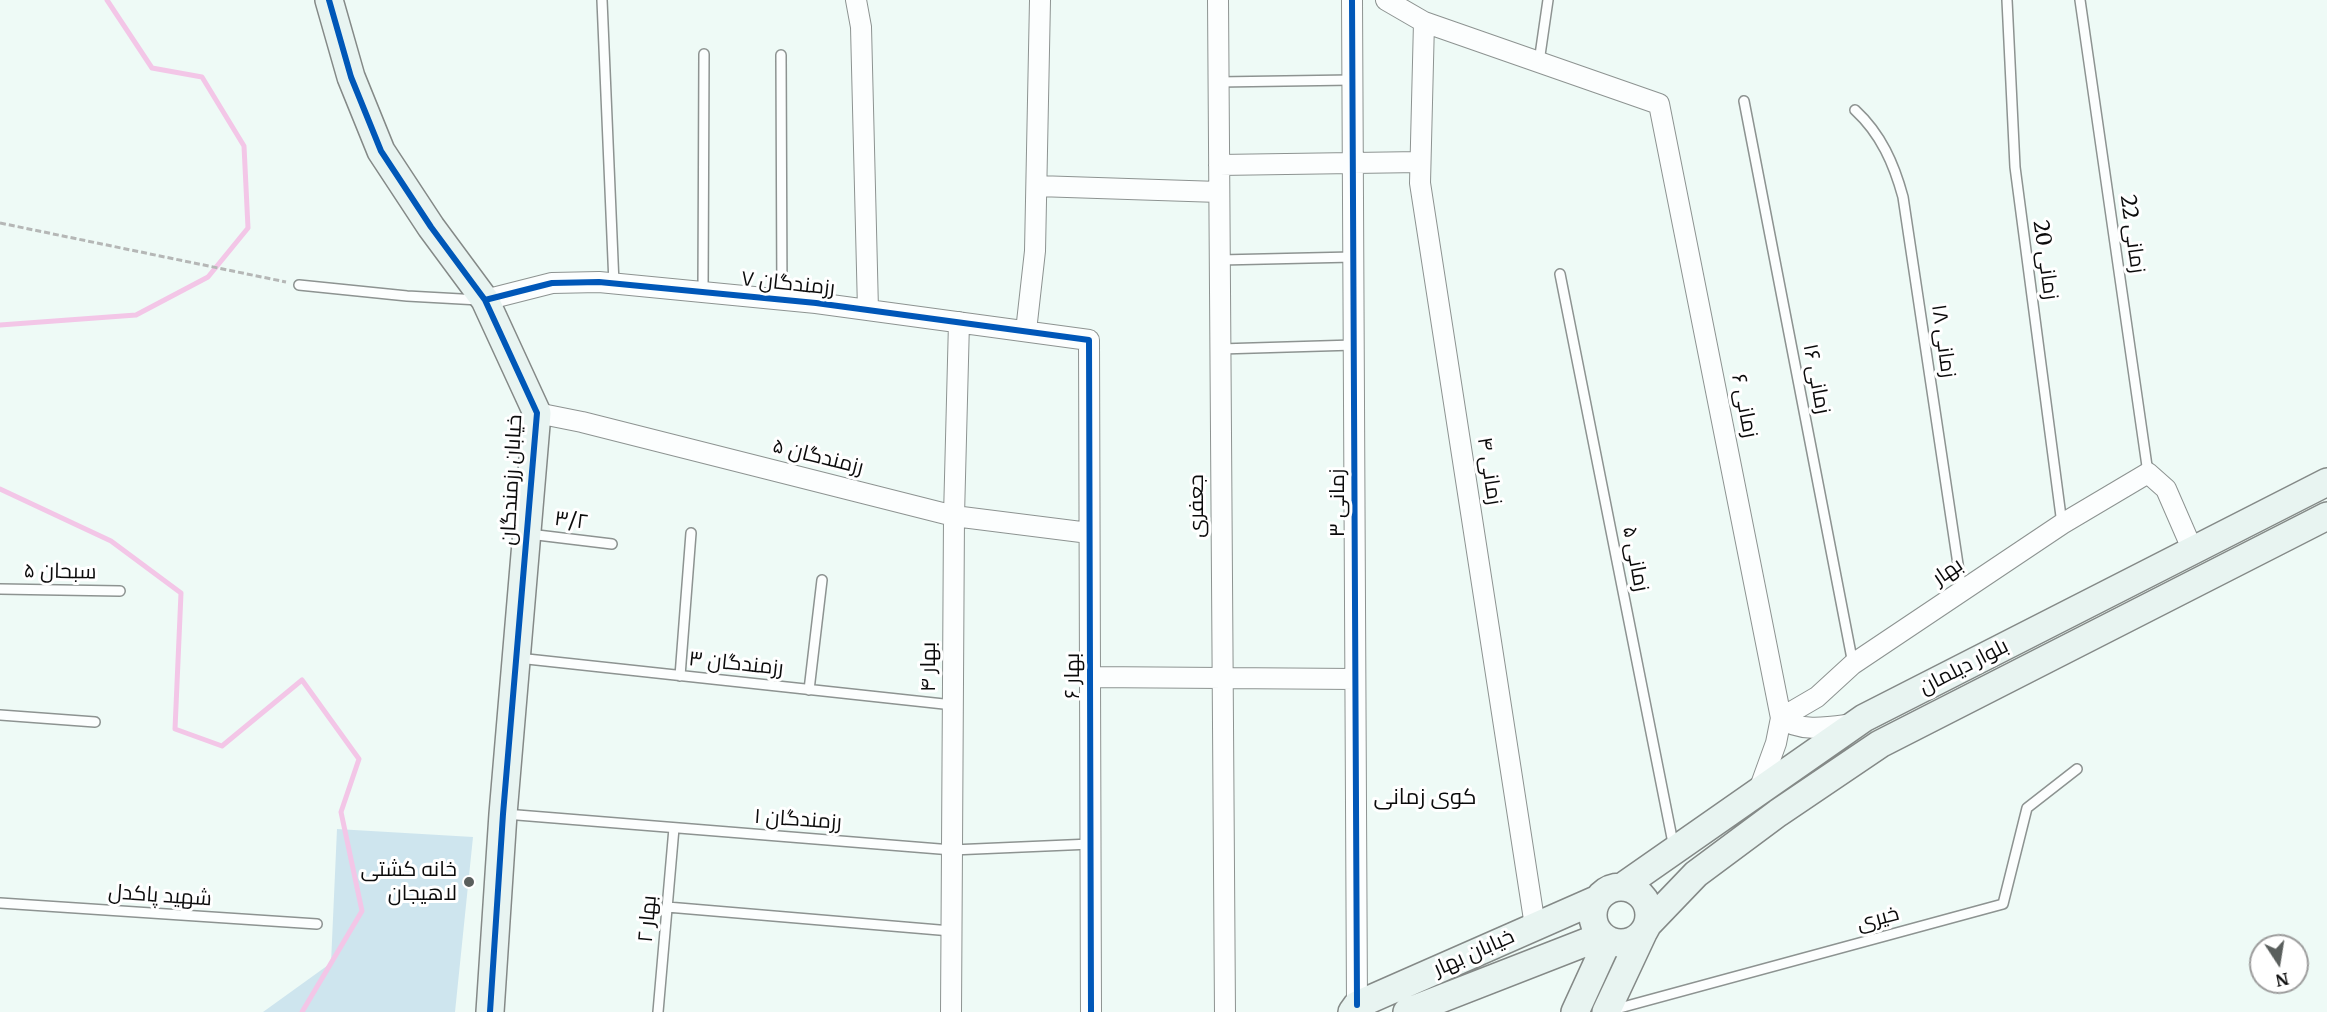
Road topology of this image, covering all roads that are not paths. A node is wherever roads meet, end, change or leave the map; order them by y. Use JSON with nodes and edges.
{"nodes":[{"id":1,"x":329,"y":0,"type":"edge"},
{"id":2,"x":602,"y":0,"type":"edge"},
{"id":3,"x":856,"y":0,"type":"edge"},
{"id":4,"x":1040,"y":0,"type":"edge"},
{"id":5,"x":1218,"y":0,"type":"edge"},
{"id":6,"x":1352,"y":0,"type":"edge"},
{"id":7,"x":1386,"y":0,"type":"edge"},
{"id":8,"x":1548,"y":0,"type":"edge"},
{"id":9,"x":2007,"y":0,"type":"edge"},
{"id":10,"x":2080,"y":0,"type":"edge"},
{"id":11,"x":1424,"y":22,"type":"junction"},
{"id":12,"x":704,"y":54,"type":"dead end"},
{"id":13,"x":781,"y":56,"type":"dead end"},
{"id":14,"x":1539,"y":62,"type":"junction"},
{"id":15,"x":1352,"y":80,"type":"junction"},
{"id":16,"x":1218,"y":82,"type":"junction"},
{"id":17,"x":1744,"y":101,"type":"dead end"},
{"id":18,"x":1855,"y":110,"type":"dead end"},
{"id":19,"x":1353,"y":162,"type":"junction"},
{"id":20,"x":1420,"y":162,"type":"junction"},
{"id":21,"x":1219,"y":165,"type":"junction"},
{"id":22,"x":1037,"y":186,"type":"junction"},
{"id":23,"x":1219,"y":192,"type":"junction"},
{"id":24,"x":1353,"y":257,"type":"junction"},
{"id":25,"x":1220,"y":260,"type":"junction"},
{"id":26,"x":1560,"y":274,"type":"dead end"},
{"id":27,"x":614,"y":284,"type":"junction"},
{"id":28,"x":299,"y":285,"type":"road end"},
{"id":29,"x":703,"y":292,"type":"junction"},
{"id":30,"x":485,"y":300,"type":"junction"},
{"id":31,"x":782,"y":300,"type":"junction"},
{"id":32,"x":868,"y":310,"type":"junction"},
{"id":33,"x":959,"y":322,"type":"junction"},
{"id":34,"x":1026,"y":332,"type":"junction"},
{"id":35,"x":1089,"y":340,"type":"joint"},
{"id":36,"x":1354,"y":345,"type":"junction"},
{"id":37,"x":1220,"y":349,"type":"junction"},
{"id":38,"x":537,"y":413,"type":"junction"},
{"id":39,"x":2148,"y":473,"type":"junction"},
{"id":40,"x":2327,"y":482,"type":"edge"},
{"id":41,"x":954,"y":516,"type":"junction"},
{"id":42,"x":2327,"y":516,"type":"edge"},
{"id":43,"x":2260,"y":517,"type":"junction"},
{"id":44,"x":2062,"y":524,"type":"junction"},
{"id":45,"x":691,"y":533,"type":"dead end"},
{"id":46,"x":1089,"y":533,"type":"junction"},
{"id":47,"x":526,"y":534,"type":"junction"},
{"id":48,"x":612,"y":544,"type":"dead end"},
{"id":49,"x":2274,"y":544,"type":"junction"},
{"id":50,"x":2193,"y":551,"type":"junction"},
{"id":51,"x":822,"y":580,"type":"dead end"},
{"id":52,"x":0,"y":589,"type":"edge"},
{"id":53,"x":120,"y":591,"type":"dead end"},
{"id":54,"x":1962,"y":591,"type":"junction"},
{"id":55,"x":516,"y":658,"type":"junction"},
{"id":56,"x":1853,"y":664,"type":"junction"},
{"id":57,"x":680,"y":676,"type":"junction"},
{"id":58,"x":1090,"y":677,"type":"junction"},
{"id":59,"x":1222,"y":679,"type":"junction"},
{"id":60,"x":1355,"y":679,"type":"junction"},
{"id":61,"x":809,"y":690,"type":"junction"},
{"id":62,"x":953,"y":705,"type":"junction"},
{"id":63,"x":0,"y":716,"type":"edge"},
{"id":64,"x":1781,"y":718,"type":"junction"},
{"id":65,"x":95,"y":722,"type":"dead end"},
{"id":66,"x":1856,"y":724,"type":"junction"},
{"id":67,"x":2077,"y":769,"type":"dead end"},
{"id":68,"x":1759,"y":790,"type":"junction"},
{"id":69,"x":503,"y":814,"type":"junction"},
{"id":70,"x":674,"y":828,"type":"junction"},
{"id":71,"x":1091,"y":844,"type":"junction"},
{"id":72,"x":952,"y":850,"type":"junction"},
{"id":73,"x":1674,"y":851,"type":"junction"},
{"id":74,"x":1622,"y":886,"type":"junction"},
{"id":75,"x":1598,"y":899,"type":"junction"},
{"id":76,"x":0,"y":903,"type":"edge"},
{"id":77,"x":667,"y":907,"type":"junction"},
{"id":78,"x":317,"y":924,"type":"dead end"},
{"id":79,"x":1535,"y":926,"type":"junction"},
{"id":80,"x":1646,"y":928,"type":"junction"},
{"id":81,"x":951,"y":931,"type":"junction"},
{"id":82,"x":1605,"y":938,"type":"junction"},
{"id":83,"x":1355,"y":1009,"type":"edge"},
{"id":84,"x":490,"y":1012,"type":"edge"},
{"id":85,"x":658,"y":1012,"type":"edge"},
{"id":86,"x":951,"y":1012,"type":"edge"},
{"id":87,"x":1091,"y":1012,"type":"edge"},
{"id":88,"x":1225,"y":1012,"type":"edge"},
{"id":89,"x":1407,"y":1012,"type":"edge"},
{"id":90,"x":1575,"y":1012,"type":"edge"},
{"id":91,"x":1607,"y":1012,"type":"edge"}],
"edges":[{"from":1,"to":30,"type":"main road","name":"خیابان رزمندگان"},
{"from":2,"to":27,"type":"lane"},
{"from":3,"to":32,"type":"street"},
{"from":4,"to":22,"type":"street"},
{"from":5,"to":16,"type":"street","name":"جعفری"},
{"from":6,"to":15,"type":"street","name":"زمانی ۳"},
{"from":7,"to":11,"type":"street"},
{"from":8,"to":14,"type":"lane"},
{"from":9,"to":44,"type":"lane","name":"زمانی 20"},
{"from":10,"to":39,"type":"lane","name":"زمانی 22"},
{"from":11,"to":14,"type":"street"},
{"from":11,"to":20,"type":"street","name":"زمانی ۴"},
{"from":12,"to":29,"type":"lane"},
{"from":13,"to":31,"type":"lane"},
{"from":14,"to":64,"type":"street","name":"زمانی ۶"},
{"from":15,"to":16,"type":"lane"},
{"from":15,"to":19,"type":"street","name":"زمانی ۳"},
{"from":16,"to":21,"type":"street","name":"جعفری"},
{"from":17,"to":56,"type":"lane","name":"زمانی ۱۶"},
{"from":18,"to":54,"type":"lane","name":"زمانی ۱۸"},
{"from":19,"to":20,"type":"street"},
{"from":19,"to":21,"type":"street"},
{"from":19,"to":24,"type":"street","name":"زمانی ۳"},
{"from":20,"to":79,"type":"street","name":"زمانی ۴"},
{"from":21,"to":23,"type":"street","name":"جعفری"},
{"from":22,"to":23,"type":"street"},
{"from":22,"to":34,"type":"street"},
{"from":23,"to":25,"type":"street","name":"جعفری"},
{"from":24,"to":25,"type":"lane"},
{"from":24,"to":36,"type":"street","name":"زمانی ۳"},
{"from":25,"to":37,"type":"street","name":"جعفری"},
{"from":26,"to":73,"type":"lane","name":"زمانی ۵"},
{"from":27,"to":29,"type":"street","name":"رزمندگان ۷"},
{"from":27,"to":30,"type":"street","name":"رزمندگان ۷"},
{"from":28,"to":30,"type":"lane"},
{"from":29,"to":31,"type":"street","name":"رزمندگان ۷"},
{"from":30,"to":38,"type":"main road","name":"خیابان رزمندگان"},
{"from":31,"to":32,"type":"street","name":"رزمندگان ۷"},
{"from":32,"to":33,"type":"street","name":"رزمندگان ۷"},
{"from":33,"to":34,"type":"street","name":"رزمندگان ۷"},
{"from":33,"to":41,"type":"street","name":"بهار ۴"},
{"from":34,"to":35,"type":"street","name":"رزمندگان ۷"},
{"from":35,"to":46,"type":"street","name":"بهار ۶"},
{"from":36,"to":37,"type":"lane"},
{"from":36,"to":60,"type":"street","name":"زمانی ۳"},
{"from":37,"to":59,"type":"street","name":"جعفری"},
{"from":38,"to":41,"type":"street","name":"رزمندگان ۵"},
{"from":38,"to":47,"type":"main road","name":"خیابان رزمندگان"},
{"from":39,"to":44,"type":"street","name":"بهار"},
{"from":39,"to":50,"type":"street"},
{"from":40,"to":43,"type":"main road","name":"بلوار دیلمان"},
{"from":41,"to":46,"type":"street","name":"رزمندگان ۵"},
{"from":41,"to":62,"type":"street","name":"بهار ۴"},
{"from":42,"to":49,"type":"main road","name":"بلوار دیلمان"},
{"from":43,"to":49,"type":"main road"},
{"from":43,"to":50,"type":"main road","name":"بلوار دیلمان"},
{"from":44,"to":54,"type":"street","name":"بهار"},
{"from":45,"to":57,"type":"lane"},
{"from":46,"to":58,"type":"street","name":"بهار ۶"},
{"from":47,"to":48,"type":"lane","name":"۳/۲"},
{"from":47,"to":55,"type":"main road","name":"خیابان رزمندگان"},
{"from":49,"to":80,"type":"main road","name":"بلوار دیلمان"},
{"from":50,"to":66,"type":"main road","name":"بلوار دیلمان"},
{"from":51,"to":61,"type":"lane"},
{"from":52,"to":53,"type":"lane","name":"سبحان ۵"},
{"from":54,"to":56,"type":"street","name":"بهار"},
{"from":55,"to":57,"type":"lane","name":"رزمندگان ۳"},
{"from":55,"to":69,"type":"main road","name":"خیابان رزمندگان"},
{"from":56,"to":64,"type":"street","name":"بهار"},
{"from":57,"to":61,"type":"lane","name":"رزمندگان ۳"},
{"from":58,"to":59,"type":"street"},
{"from":58,"to":71,"type":"street","name":"بهار ۶"},
{"from":59,"to":60,"type":"street"},
{"from":59,"to":88,"type":"street","name":"جعفری"},
{"from":60,"to":83,"type":"street","name":"زمانی ۳"},
{"from":61,"to":62,"type":"lane","name":"رزمندگان ۳"},
{"from":62,"to":72,"type":"street","name":"بهار ۴"},
{"from":63,"to":65,"type":"lane"},
{"from":64,"to":66,"type":"street"},
{"from":64,"to":68,"type":"street"},
{"from":66,"to":68,"type":"main road","name":"بلوار دیلمان"},
{"from":67,"to":91,"type":"lane","name":"خیری"},
{"from":68,"to":73,"type":"main road","name":"بلوار دیلمان"},
{"from":69,"to":70,"type":"lane","name":"رزمندگان ۱"},
{"from":69,"to":84,"type":"main road","name":"خیابان رزمندگان"},
{"from":70,"to":72,"type":"lane","name":"رزمندگان ۱"},
{"from":70,"to":77,"type":"lane","name":"بهار ۲"},
{"from":71,"to":72,"type":"lane","name":"رزمندگان ۱"},
{"from":71,"to":87,"type":"street","name":"بهار ۶"},
{"from":72,"to":81,"type":"street","name":"بهار ۴"},
{"from":73,"to":74,"type":"main road","name":"بلوار دیلمان"},
{"from":74,"to":75,"type":"main road"},
{"from":74,"to":80,"type":"main road"},
{"from":75,"to":79,"type":"main road","name":"خیابان بهار"},
{"from":75,"to":82,"type":"main road"},
{"from":76,"to":78,"type":"lane","name":"شهید پاکدل"},
{"from":77,"to":81,"type":"lane"},
{"from":77,"to":85,"type":"lane","name":"بهار ۲"},
{"from":79,"to":83,"type":"main road","name":"خیابان بهار"},
{"from":80,"to":82,"type":"main road"},
{"from":80,"to":91,"type":"main road","name":"بلوار دیلمان"},
{"from":81,"to":86,"type":"street","name":"بهار ۴"},
{"from":82,"to":89,"type":"main road","name":"خیابان بهار"},
{"from":82,"to":90,"type":"main road"}]}
